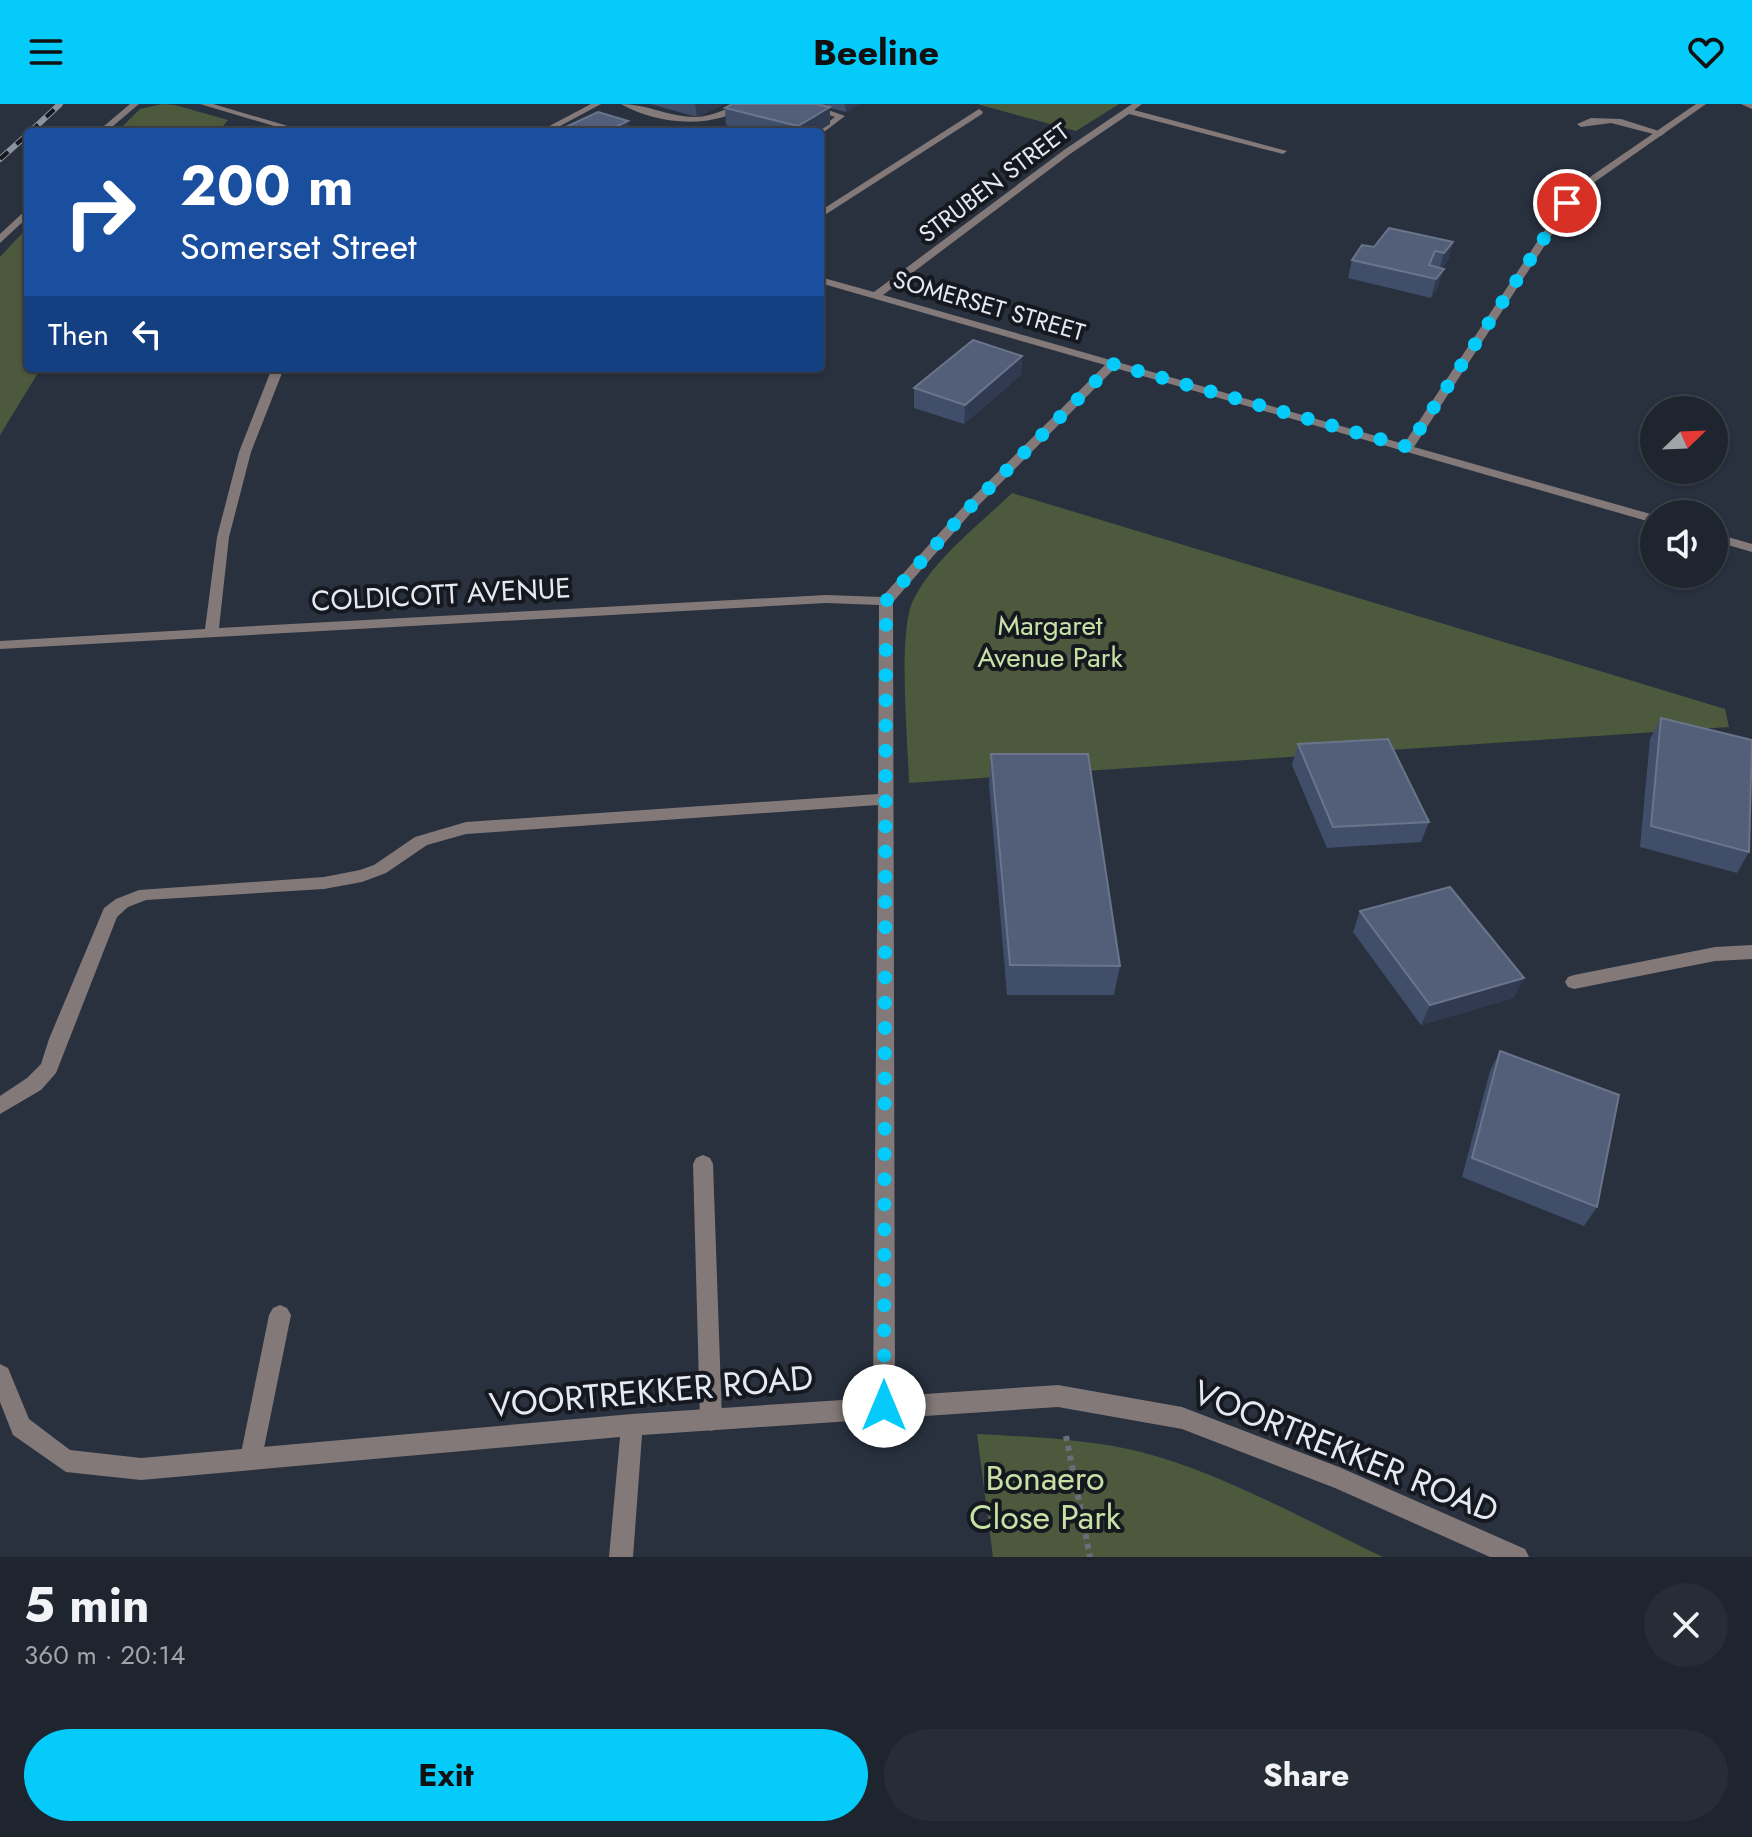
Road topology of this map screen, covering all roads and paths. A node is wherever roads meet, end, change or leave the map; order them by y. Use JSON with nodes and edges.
{"nodes":[{"id":1,"x":135,"y":104,"type":"edge"},
{"id":2,"x":204,"y":104,"type":"edge"},
{"id":3,"x":597,"y":104,"type":"edge"},
{"id":4,"x":625,"y":104,"type":"edge"},
{"id":5,"x":746,"y":104,"type":"edge"},
{"id":6,"x":802,"y":104,"type":"edge"},
{"id":7,"x":1138,"y":104,"type":"edge"},
{"id":8,"x":1702,"y":104,"type":"edge"},
{"id":9,"x":1745,"y":104,"type":"edge"},
{"id":10,"x":1752,"y":106,"type":"edge"},
{"id":11,"x":1127,"y":111,"type":"junction"},
{"id":12,"x":979,"y":112,"type":"dead end"},
{"id":13,"x":1581,"y":124,"type":"dead end"},
{"id":14,"x":106,"y":128,"type":"edge"},
{"id":15,"x":290,"y":128,"type":"edge"},
{"id":16,"x":550,"y":128,"type":"edge"},
{"id":17,"x":824,"y":129,"type":"edge"},
{"id":18,"x":1661,"y":133,"type":"junction"},
{"id":19,"x":1283,"y":151,"type":"dead end"},
{"id":20,"x":824,"y":212,"type":"edge"},
{"id":21,"x":24,"y":215,"type":"edge"},
{"id":22,"x":0,"y":240,"type":"edge"},
{"id":23,"x":824,"y":281,"type":"edge"},
{"id":24,"x":875,"y":296,"type":"junction"},
{"id":25,"x":1113,"y":364,"type":"junction"},
{"id":26,"x":276,"y":372,"type":"edge"},
{"id":27,"x":1408,"y":447,"type":"junction"},
{"id":28,"x":1640,"y":515,"type":"edge"},
{"id":29,"x":1728,"y":541,"type":"edge"},
{"id":30,"x":1752,"y":548,"type":"edge"},
{"id":31,"x":886,"y":601,"type":"junction"},
{"id":32,"x":212,"y":633,"type":"junction"},
{"id":33,"x":0,"y":645,"type":"edge"},
{"id":34,"x":884,"y":799,"type":"junction"},
{"id":35,"x":1752,"y":952,"type":"edge"},
{"id":36,"x":1574,"y":982,"type":"dead end"},
{"id":37,"x":0,"y":1106,"type":"edge"},
{"id":38,"x":703,"y":1164,"type":"dead end"},
{"id":39,"x":280,"y":1315,"type":"dead end"},
{"id":40,"x":0,"y":1375,"type":"edge"},
{"id":41,"x":1058,"y":1396,"type":"junction"},
{"id":42,"x":884,"y":1406,"type":"junction"},
{"id":43,"x":711,"y":1420,"type":"junction"},
{"id":44,"x":632,"y":1425,"type":"junction"},
{"id":45,"x":251,"y":1458,"type":"junction"},
{"id":46,"x":621,"y":1557,"type":"edge"},
{"id":47,"x":1090,"y":1557,"type":"edge"},
{"id":48,"x":1517,"y":1557,"type":"edge"}],
"edges":[{"from":1,"to":14,"type":"street"},
{"from":2,"to":15,"type":"street"},
{"from":3,"to":16,"type":"street"},
{"from":4,"to":5,"type":"street"},
{"from":6,"to":17,"type":"street"},
{"from":7,"to":11,"type":"street","name":"STRUBEN STREET"},
{"from":8,"to":18,"type":"street"},
{"from":9,"to":10,"type":"street"},
{"from":11,"to":19,"type":"street"},
{"from":11,"to":24,"type":"street","name":"STRUBEN STREET"},
{"from":12,"to":20,"type":"street"},
{"from":13,"to":18,"type":"street"},
{"from":18,"to":27,"type":"street"},
{"from":21,"to":22,"type":"street"},
{"from":23,"to":24,"type":"street","name":"SOMERSET STREET"},
{"from":24,"to":25,"type":"street","name":"SOMERSET STREET"},
{"from":25,"to":27,"type":"street","name":"SOMERSET STREET"},
{"from":25,"to":31,"type":"street"},
{"from":26,"to":32,"type":"street"},
{"from":27,"to":28,"type":"street","name":"SOMERSET STREET"},
{"from":29,"to":30,"type":"street"},
{"from":31,"to":32,"type":"street","name":"COLDICOTT AVENUE"},
{"from":31,"to":34,"type":"street"},
{"from":32,"to":33,"type":"street","name":"COLDICOTT AVENUE"},
{"from":34,"to":37,"type":"street"},
{"from":34,"to":42,"type":"street"},
{"from":35,"to":36,"type":"street"},
{"from":38,"to":43,"type":"street"},
{"from":39,"to":45,"type":"street"},
{"from":40,"to":45,"type":"street","name":"VOORTREKKER ROAD"},
{"from":41,"to":42,"type":"street","name":"VOORTREKKER ROAD"},
{"from":41,"to":47,"type":"path"},
{"from":41,"to":48,"type":"street","name":"VOORTREKKER ROAD"},
{"from":42,"to":43,"type":"street","name":"VOORTREKKER ROAD"},
{"from":43,"to":44,"type":"street","name":"VOORTREKKER ROAD"},
{"from":44,"to":45,"type":"street","name":"VOORTREKKER ROAD"},
{"from":44,"to":46,"type":"street"}]}
